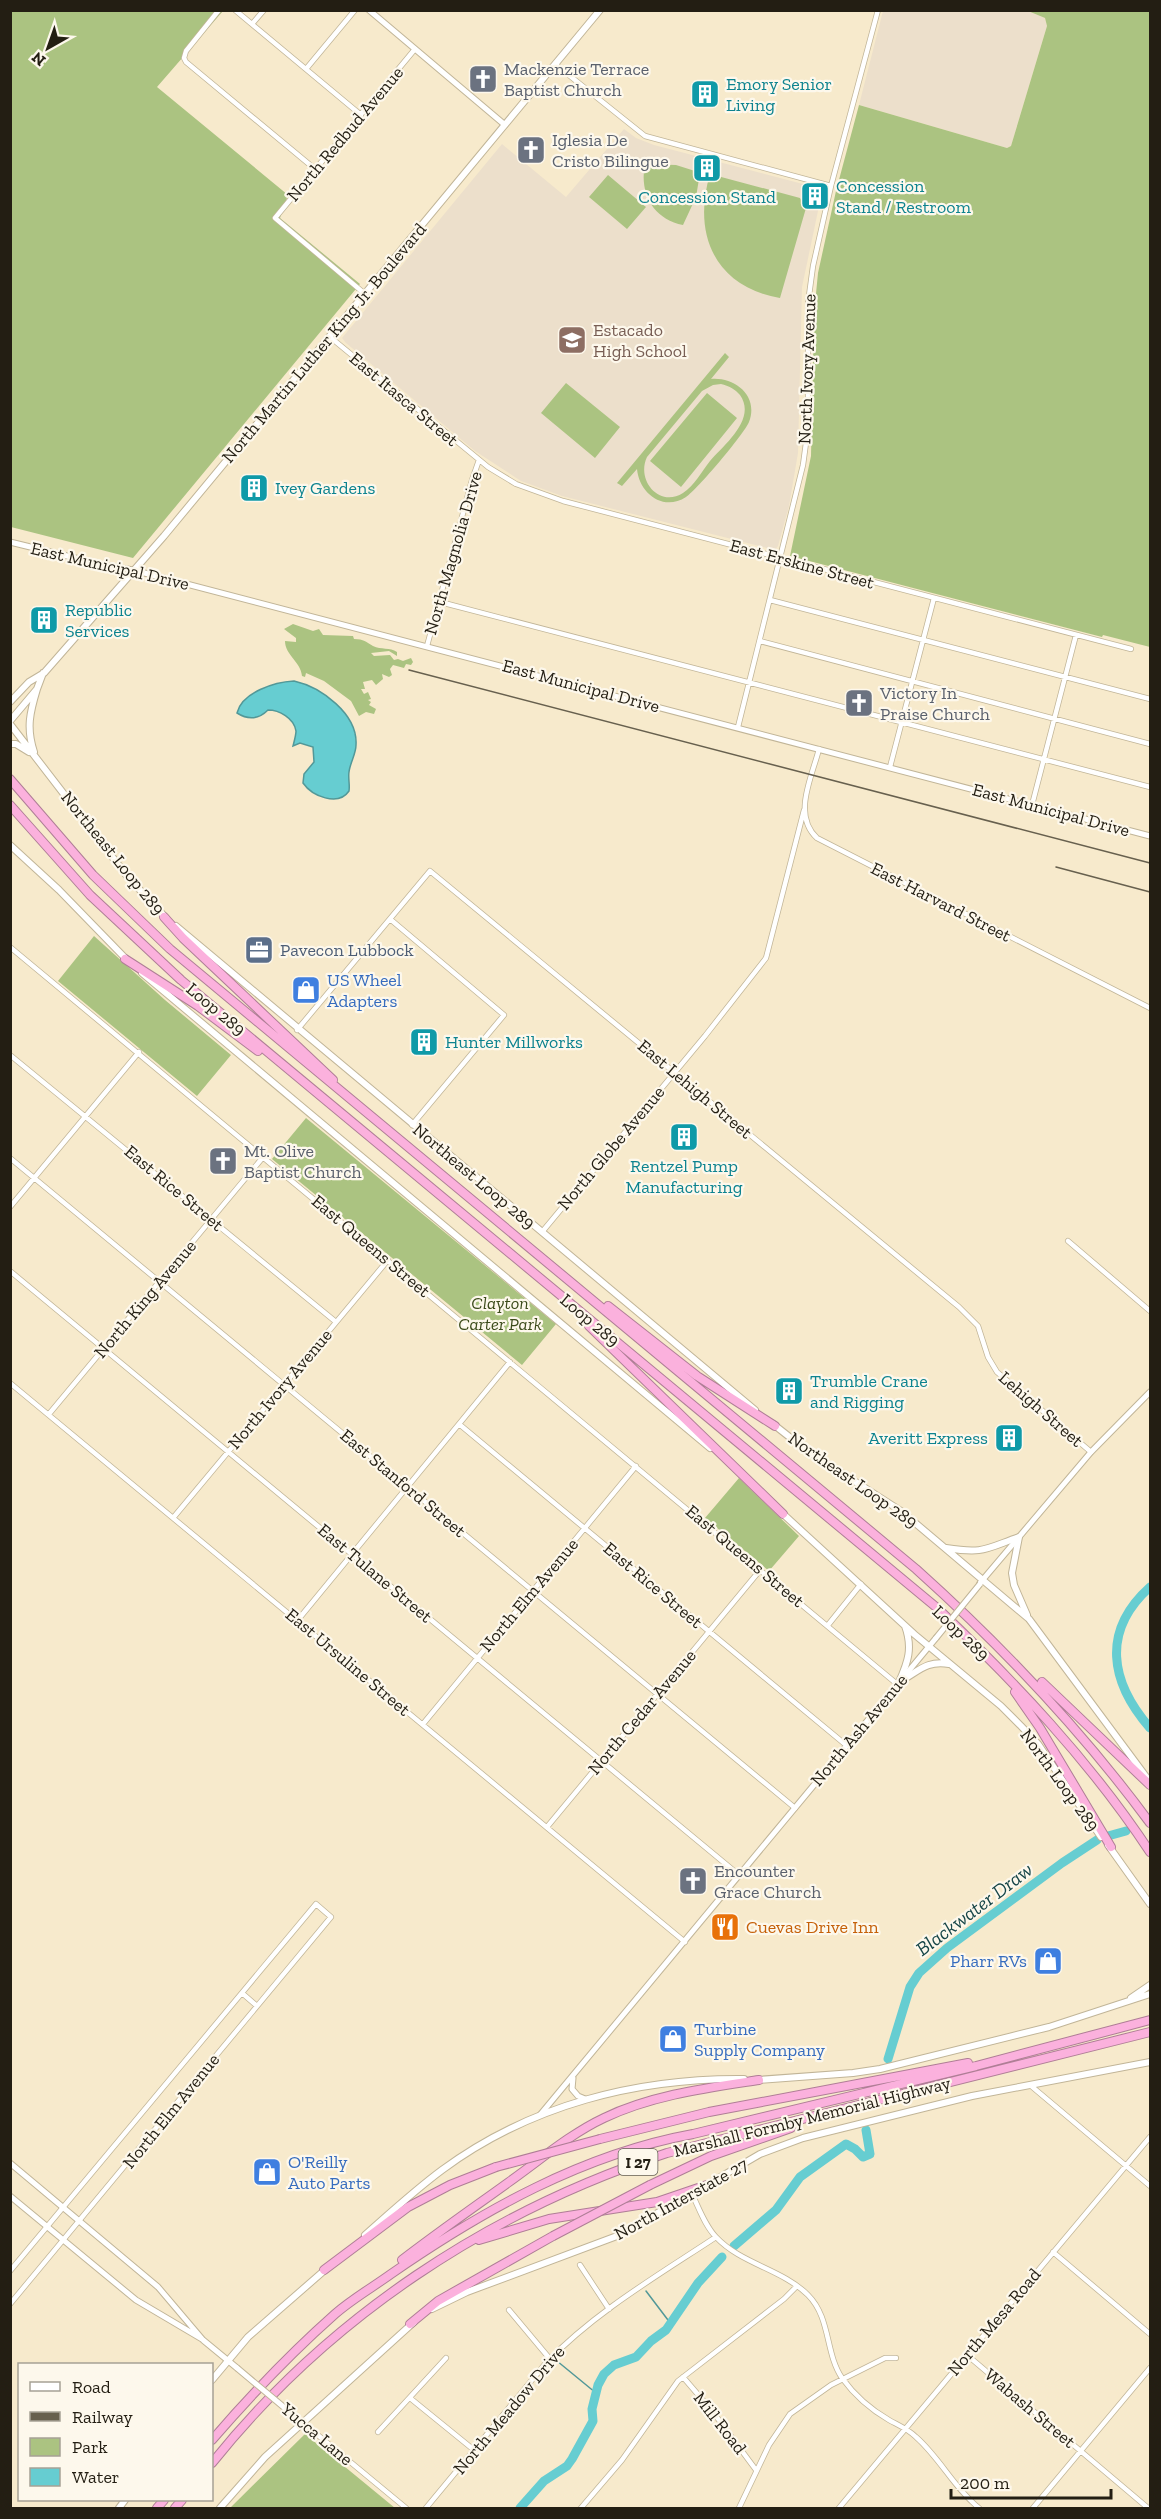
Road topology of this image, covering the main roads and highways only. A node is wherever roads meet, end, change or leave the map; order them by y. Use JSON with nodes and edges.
{"nodes":[{"id":1,"x":600,"y":10,"type":"edge"},
{"id":2,"x":44,"y":673,"type":"junction"},
{"id":3,"x":37,"y":689,"type":"junction"},
{"id":4,"x":10,"y":702,"type":"edge"},
{"id":5,"x":10,"y":722,"type":"edge"},
{"id":6,"x":10,"y":744,"type":"edge"},
{"id":7,"x":35,"y":755,"type":"junction"},
{"id":8,"x":10,"y":779,"type":"edge"},
{"id":9,"x":10,"y":805,"type":"edge"},
{"id":10,"x":10,"y":846,"type":"edge"},
{"id":11,"x":164,"y":917,"type":"junction"},
{"id":12,"x":126,"y":959,"type":"junction"},
{"id":13,"x":372,"y":1118,"type":"junction"},
{"id":14,"x":366,"y":1135,"type":"junction"},
{"id":15,"x":517,"y":1238,"type":"junction"},
{"id":16,"x":525,"y":1267,"type":"junction"},
{"id":17,"x":775,"y":1426,"type":"junction"},
{"id":18,"x":783,"y":1514,"type":"junction"},
{"id":19,"x":945,"y":1548,"type":"junction"},
{"id":20,"x":1029,"y":1618,"type":"junction"},
{"id":21,"x":905,"y":1625,"type":"junction"},
{"id":22,"x":972,"y":1641,"type":"junction"},
{"id":23,"x":1002,"y":1648,"type":"junction"},
{"id":24,"x":951,"y":1665,"type":"junction"},
{"id":25,"x":1150,"y":1784,"type":"edge"},
{"id":26,"x":1150,"y":1823,"type":"edge"},
{"id":27,"x":1111,"y":1847,"type":"junction"},
{"id":28,"x":1150,"y":1852,"type":"edge"},
{"id":29,"x":1150,"y":1904,"type":"edge"},
{"id":30,"x":1150,"y":1985,"type":"edge"},
{"id":31,"x":1150,"y":1994,"type":"edge"},
{"id":32,"x":1123,"y":2003,"type":"junction"},
{"id":33,"x":1150,"y":2020,"type":"edge"},
{"id":34,"x":1150,"y":2032,"type":"edge"},
{"id":35,"x":1030,"y":2052,"type":"junction"},
{"id":36,"x":1150,"y":2062,"type":"edge"},
{"id":37,"x":759,"y":2080,"type":"junction"},
{"id":38,"x":863,"y":2104,"type":"junction"},
{"id":39,"x":707,"y":2185,"type":"junction"},
{"id":40,"x":467,"y":2243,"type":"junction"},
{"id":41,"x":324,"y":2270,"type":"junction"},
{"id":42,"x":337,"y":2312,"type":"junction"},
{"id":43,"x":410,"y":2324,"type":"junction"},
{"id":44,"x":213,"y":2379,"type":"edge"},
{"id":45,"x":213,"y":2439,"type":"edge"},
{"id":46,"x":213,"y":2462,"type":"edge"},
{"id":47,"x":220,"y":2508,"type":"edge"}],
"edges":[{"from":1,"to":2,"type":"main road","name":"North Martin Luther King Jr. Boulevard"},
{"from":2,"to":3,"type":"main road","name":"North Martin Luther King Jr. Boulevard"},
{"from":2,"to":4,"type":"main road","name":"North Martin Luther King Jr. Boulevard"},
{"from":3,"to":5,"type":"main road","name":"North Martin Luther King Jr. Boulevard"},
{"from":3,"to":7,"type":"main road"},
{"from":5,"to":7,"type":"main road","name":"Northeast Loop 289"},
{"from":6,"to":7,"type":"main road"},
{"from":7,"to":11,"type":"main road","name":"Northeast Loop 289"},
{"from":8,"to":13,"type":"highway","name":"Loop 289"},
{"from":9,"to":14,"type":"highway","name":"Loop 289"},
{"from":10,"to":12,"type":"main road"},
{"from":11,"to":13,"type":"highway"},
{"from":11,"to":17,"type":"main road","name":"Northeast Loop 289"},
{"from":12,"to":14,"type":"highway"},
{"from":12,"to":18,"type":"main road"},
{"from":13,"to":15,"type":"highway","name":"Loop 289"},
{"from":14,"to":16,"type":"highway","name":"Loop 289"},
{"from":15,"to":17,"type":"highway"},
{"from":15,"to":23,"type":"highway","name":"Loop 289"},
{"from":16,"to":18,"type":"highway"},
{"from":16,"to":22,"type":"highway","name":"Loop 289"},
{"from":17,"to":19,"type":"main road","name":"Northeast Loop 289"},
{"from":18,"to":21,"type":"main road"},
{"from":19,"to":20,"type":"main road","name":"Northeast Loop 289"},
{"from":19,"to":20,"type":"main road"},
{"from":20,"to":25,"type":"main road"},
{"from":21,"to":24,"type":"main road","name":"North Loop 289"},
{"from":21,"to":24,"type":"main road"},
{"from":22,"to":27,"type":"highway"},
{"from":22,"to":28,"type":"highway","name":"Loop 289"},
{"from":23,"to":25,"type":"highway"},
{"from":23,"to":26,"type":"highway","name":"Loop 289"},
{"from":24,"to":27,"type":"main road","name":"North Loop 289"},
{"from":27,"to":29,"type":"main road","name":"North Loop 289"},
{"from":30,"to":32,"type":"main road"},
{"from":31,"to":32,"type":"main road"},
{"from":32,"to":37,"type":"main road"},
{"from":33,"to":35,"type":"highway","name":"Marshall Formby Memorial Highway","number":"I 27"},
{"from":34,"to":38,"type":"highway","name":"Marshall Formby Memorial Highway","number":"I 27"},
{"from":35,"to":41,"type":"highway","bridge":true},
{"from":35,"to":42,"type":"highway","name":"Marshall Formby Memorial Highway","number":"I 27"},
{"from":36,"to":39,"type":"main road","name":"North Interstate 27"},
{"from":37,"to":41,"type":"main road"},
{"from":37,"to":42,"type":"highway"},
{"from":38,"to":40,"type":"highway","name":"Marshall Formby Memorial Highway","number":"I 27"},
{"from":38,"to":43,"type":"highway","bridge":true},
{"from":39,"to":40,"type":"highway"},
{"from":39,"to":43,"type":"main road","name":"North Interstate 27"},
{"from":40,"to":46,"type":"highway","name":"Marshall Formby Memorial Highway","number":"I 27"},
{"from":41,"to":44,"type":"main road"},
{"from":42,"to":45,"type":"highway","name":"Marshall Formby Memorial Highway","number":"I 27"},
{"from":43,"to":47,"type":"main road","name":"North Interstate 27"}]}
